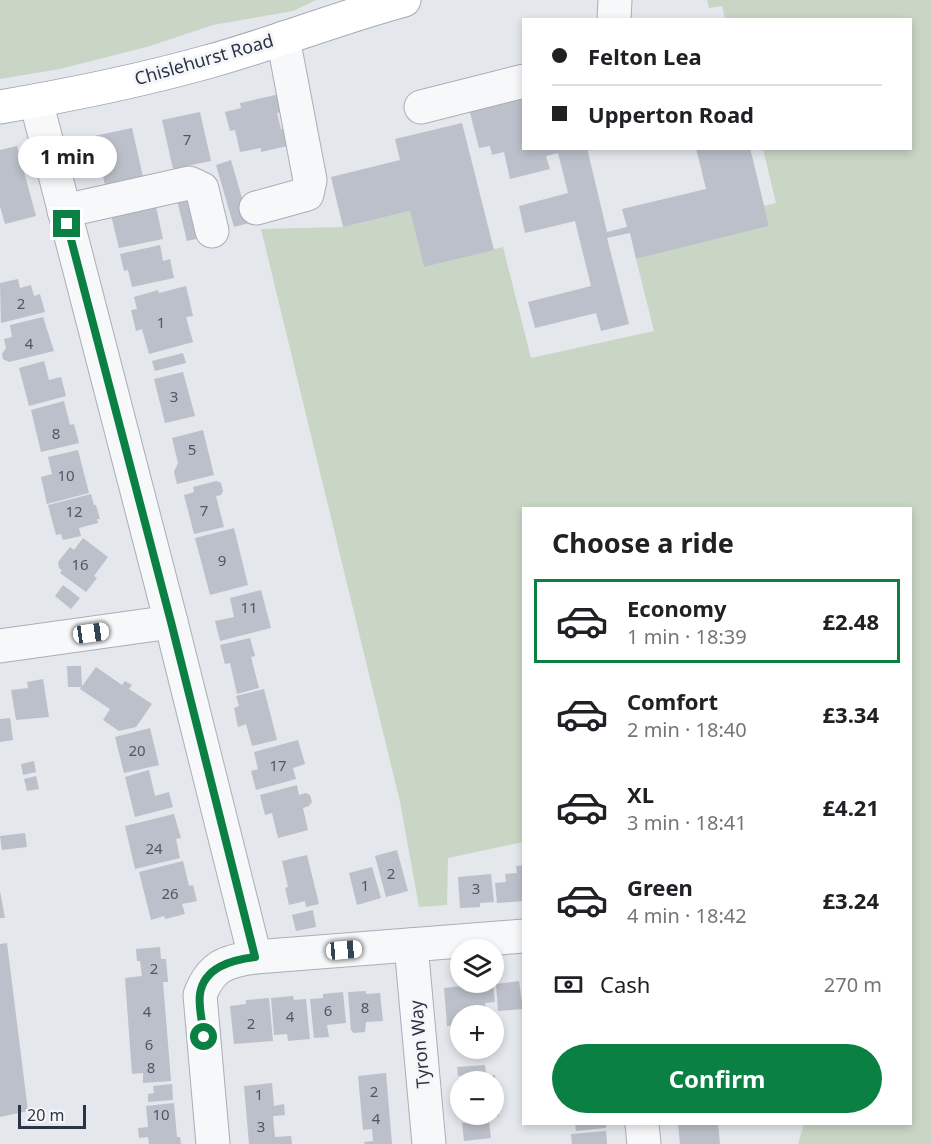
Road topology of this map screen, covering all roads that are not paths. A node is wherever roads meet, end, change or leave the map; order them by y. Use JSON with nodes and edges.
{"nodes":[{"id":1,"x":404,"y":0,"type":"edge"},
{"id":2,"x":615,"y":0,"type":"edge"},
{"id":3,"x":614,"y":18,"type":"edge"},
{"id":4,"x":283,"y":38,"type":"junction"},
{"id":5,"x":522,"y":82,"type":"edge"},
{"id":6,"x":36,"y":100,"type":"junction"},
{"id":7,"x":0,"y":107,"type":"edge"},
{"id":8,"x":421,"y":107,"type":"dead end"},
{"id":9,"x":256,"y":208,"type":"dead end"},
{"id":10,"x":64,"y":211,"type":"junction"},
{"id":11,"x":212,"y":231,"type":"dead end"},
{"id":12,"x":171,"y":622,"type":"junction"},
{"id":13,"x":0,"y":646,"type":"edge"},
{"id":14,"x":522,"y":936,"type":"edge"},
{"id":15,"x":411,"y":945,"type":"junction"},
{"id":16,"x":255,"y":957,"type":"junction"},
{"id":17,"x":642,"y":1125,"type":"edge"},
{"id":18,"x":213,"y":1144,"type":"edge"},
{"id":19,"x":429,"y":1144,"type":"edge"},
{"id":20,"x":644,"y":1144,"type":"edge"}],
"edges":[{"from":1,"to":4,"type":"main road","name":"Chislehurst Road"},
{"from":2,"to":3,"type":"street"},
{"from":4,"to":6,"type":"main road","name":"Chislehurst Road"},
{"from":4,"to":9,"type":"street"},
{"from":5,"to":8,"type":"street"},
{"from":6,"to":7,"type":"main road","name":"Chislehurst Road"},
{"from":6,"to":10,"type":"street"},
{"from":10,"to":11,"type":"street"},
{"from":10,"to":12,"type":"street"},
{"from":12,"to":13,"type":"street"},
{"from":12,"to":16,"type":"street"},
{"from":14,"to":15,"type":"street"},
{"from":15,"to":16,"type":"street"},
{"from":15,"to":19,"type":"street","name":"Tyron Way"},
{"from":16,"to":18,"type":"street"},
{"from":17,"to":20,"type":"street"}]}
